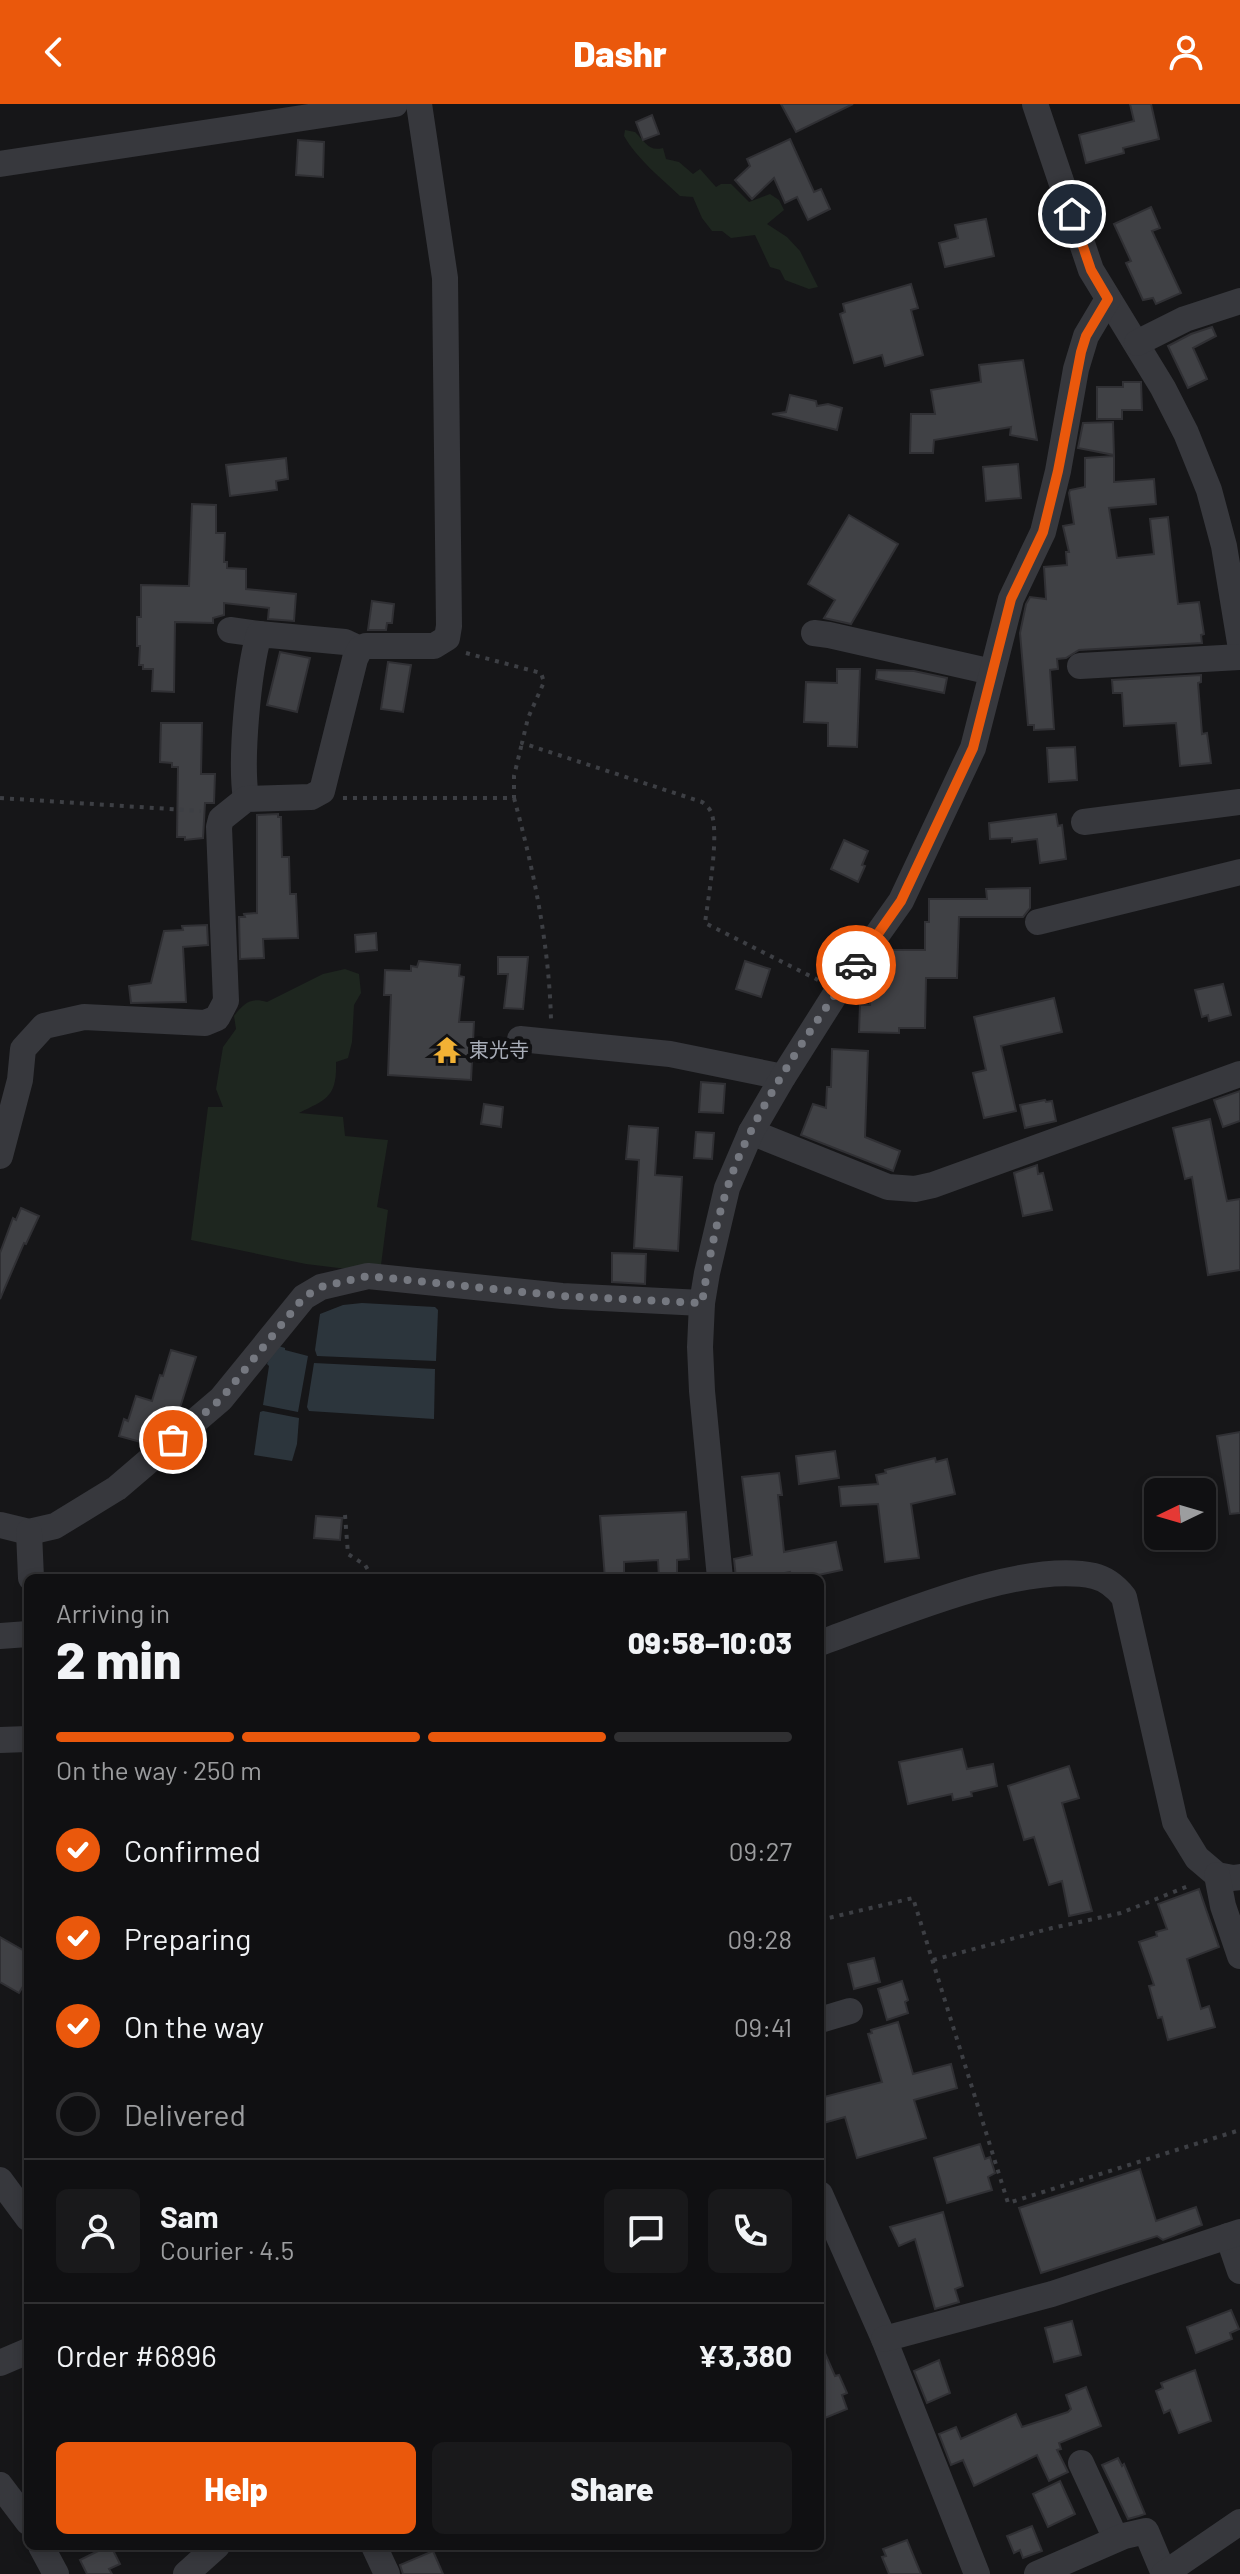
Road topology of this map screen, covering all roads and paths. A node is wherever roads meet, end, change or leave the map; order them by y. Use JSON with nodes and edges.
{"nodes":[{"id":1,"x":395,"y":104,"type":"edge"},
{"id":2,"x":419,"y":104,"type":"edge"},
{"id":3,"x":1035,"y":104,"type":"edge"},
{"id":4,"x":0,"y":164,"type":"edge"},
{"id":5,"x":1108,"y":299,"type":"junction"},
{"id":6,"x":1240,"y":301,"type":"edge"},
{"id":7,"x":1137,"y":343,"type":"junction"},
{"id":8,"x":230,"y":630,"type":"dead end"},
{"id":9,"x":814,"y":633,"type":"dead end"},
{"id":10,"x":259,"y":634,"type":"junction"},
{"id":11,"x":441,"y":643,"type":"junction"},
{"id":12,"x":1240,"y":643,"type":"edge"},
{"id":13,"x":360,"y":649,"type":"junction"},
{"id":14,"x":1240,"y":657,"type":"edge"},
{"id":15,"x":1080,"y":666,"type":"dead end"},
{"id":16,"x":992,"y":672,"type":"junction"},
{"id":17,"x":522,"y":743,"type":"junction"},
{"id":18,"x":322,"y":791,"type":"junction"},
{"id":19,"x":0,"y":798,"type":"edge"},
{"id":20,"x":514,"y":798,"type":"junction"},
{"id":21,"x":1240,"y":802,"type":"edge"},
{"id":22,"x":238,"y":806,"type":"junction"},
{"id":23,"x":1084,"y":822,"type":"dead end"},
{"id":24,"x":1240,"y":872,"type":"edge"},
{"id":25,"x":1038,"y":922,"type":"dead end"},
{"id":26,"x":838,"y":990,"type":"junction"},
{"id":27,"x":520,"y":1039,"type":"dead end"},
{"id":28,"x":551,"y":1040,"type":"junction"},
{"id":29,"x":1240,"y":1074,"type":"edge"},
{"id":30,"x":783,"y":1077,"type":"junction"},
{"id":31,"x":751,"y":1132,"type":"junction"},
{"id":32,"x":0,"y":1156,"type":"edge"},
{"id":33,"x":702,"y":1303,"type":"junction"},
{"id":34,"x":345,"y":1515,"type":"dead end"},
{"id":35,"x":0,"y":1525,"type":"edge"},
{"id":36,"x":29,"y":1532,"type":"junction"},
{"id":37,"x":31,"y":1574,"type":"edge"},
{"id":38,"x":371,"y":1574,"type":"edge"},
{"id":39,"x":720,"y":1574,"type":"edge"},
{"id":40,"x":24,"y":1634,"type":"edge"},
{"id":41,"x":0,"y":1636,"type":"edge"},
{"id":42,"x":824,"y":1642,"type":"edge"},
{"id":43,"x":24,"y":1739,"type":"edge"},
{"id":44,"x":0,"y":1740,"type":"edge"},
{"id":45,"x":824,"y":1836,"type":"edge"},
{"id":46,"x":828,"y":1837,"type":"dead end"},
{"id":47,"x":1229,"y":1876,"type":"edge"},
{"id":48,"x":824,"y":1919,"type":"edge"},
{"id":49,"x":1240,"y":1956,"type":"edge"},
{"id":50,"x":933,"y":1960,"type":"junction"},
{"id":51,"x":850,"y":2011,"type":"dead end"},
{"id":52,"x":824,"y":2019,"type":"edge"},
{"id":53,"x":1240,"y":2130,"type":"edge"},
{"id":54,"x":0,"y":2180,"type":"edge"},
{"id":55,"x":824,"y":2203,"type":"edge"},
{"id":56,"x":24,"y":2213,"type":"edge"},
{"id":57,"x":1234,"y":2234,"type":"edge"},
{"id":58,"x":1240,"y":2271,"type":"edge"},
{"id":59,"x":884,"y":2339,"type":"junction"},
{"id":60,"x":24,"y":2353,"type":"edge"},
{"id":61,"x":0,"y":2363,"type":"edge"},
{"id":62,"x":1081,"y":2463,"type":"dead end"},
{"id":63,"x":0,"y":2485,"type":"edge"},
{"id":64,"x":24,"y":2517,"type":"edge"},
{"id":65,"x":1240,"y":2522,"type":"edge"},
{"id":66,"x":1116,"y":2539,"type":"junction"},
{"id":67,"x":43,"y":2550,"type":"edge"},
{"id":68,"x":213,"y":2550,"type":"edge"},
{"id":69,"x":376,"y":2550,"type":"edge"},
{"id":70,"x":56,"y":2574,"type":"edge"},
{"id":71,"x":186,"y":2574,"type":"edge"},
{"id":72,"x":387,"y":2574,"type":"edge"},
{"id":73,"x":977,"y":2574,"type":"edge"},
{"id":74,"x":1037,"y":2574,"type":"edge"},
{"id":75,"x":1164,"y":2574,"type":"edge"}],
"edges":[{"from":1,"to":4,"type":"street"},
{"from":2,"to":11,"type":"street"},
{"from":3,"to":5,"type":"street"},
{"from":5,"to":7,"type":"street"},
{"from":5,"to":16,"type":"street"},
{"from":6,"to":7,"type":"street"},
{"from":7,"to":12,"type":"street"},
{"from":8,"to":10,"type":"street"},
{"from":9,"to":16,"type":"street"},
{"from":10,"to":13,"type":"street"},
{"from":10,"to":22,"type":"street"},
{"from":11,"to":13,"type":"street"},
{"from":11,"to":17,"type":"path"},
{"from":13,"to":18,"type":"street"},
{"from":14,"to":15,"type":"street"},
{"from":16,"to":26,"type":"street"},
{"from":17,"to":20,"type":"path"},
{"from":17,"to":26,"type":"path"},
{"from":18,"to":20,"type":"path"},
{"from":18,"to":22,"type":"street"},
{"from":19,"to":22,"type":"path"},
{"from":20,"to":28,"type":"path"},
{"from":21,"to":23,"type":"street"},
{"from":22,"to":32,"type":"street"},
{"from":24,"to":25,"type":"street"},
{"from":26,"to":30,"type":"street"},
{"from":27,"to":28,"type":"street"},
{"from":28,"to":30,"type":"street"},
{"from":29,"to":31,"type":"street"},
{"from":30,"to":31,"type":"street"},
{"from":31,"to":33,"type":"street"},
{"from":33,"to":36,"type":"street"},
{"from":33,"to":39,"type":"street"},
{"from":34,"to":38,"type":"path"},
{"from":35,"to":36,"type":"street"},
{"from":36,"to":37,"type":"street"},
{"from":40,"to":41,"type":"street"},
{"from":42,"to":47,"type":"street"},
{"from":43,"to":44,"type":"street"},
{"from":45,"to":46,"type":"path"},
{"from":47,"to":49,"type":"street"},
{"from":47,"to":50,"type":"path"},
{"from":48,"to":50,"type":"path"},
{"from":50,"to":53,"type":"path"},
{"from":51,"to":52,"type":"street"},
{"from":54,"to":56,"type":"street"},
{"from":55,"to":59,"type":"street"},
{"from":57,"to":58,"type":"street"},
{"from":57,"to":59,"type":"street"},
{"from":59,"to":73,"type":"street"},
{"from":60,"to":61,"type":"street"},
{"from":62,"to":66,"type":"street"},
{"from":63,"to":64,"type":"street"},
{"from":65,"to":75,"type":"street"},
{"from":66,"to":74,"type":"street"},
{"from":66,"to":75,"type":"street"},
{"from":67,"to":70,"type":"street"},
{"from":68,"to":71,"type":"street"},
{"from":69,"to":72,"type":"street"}]}
